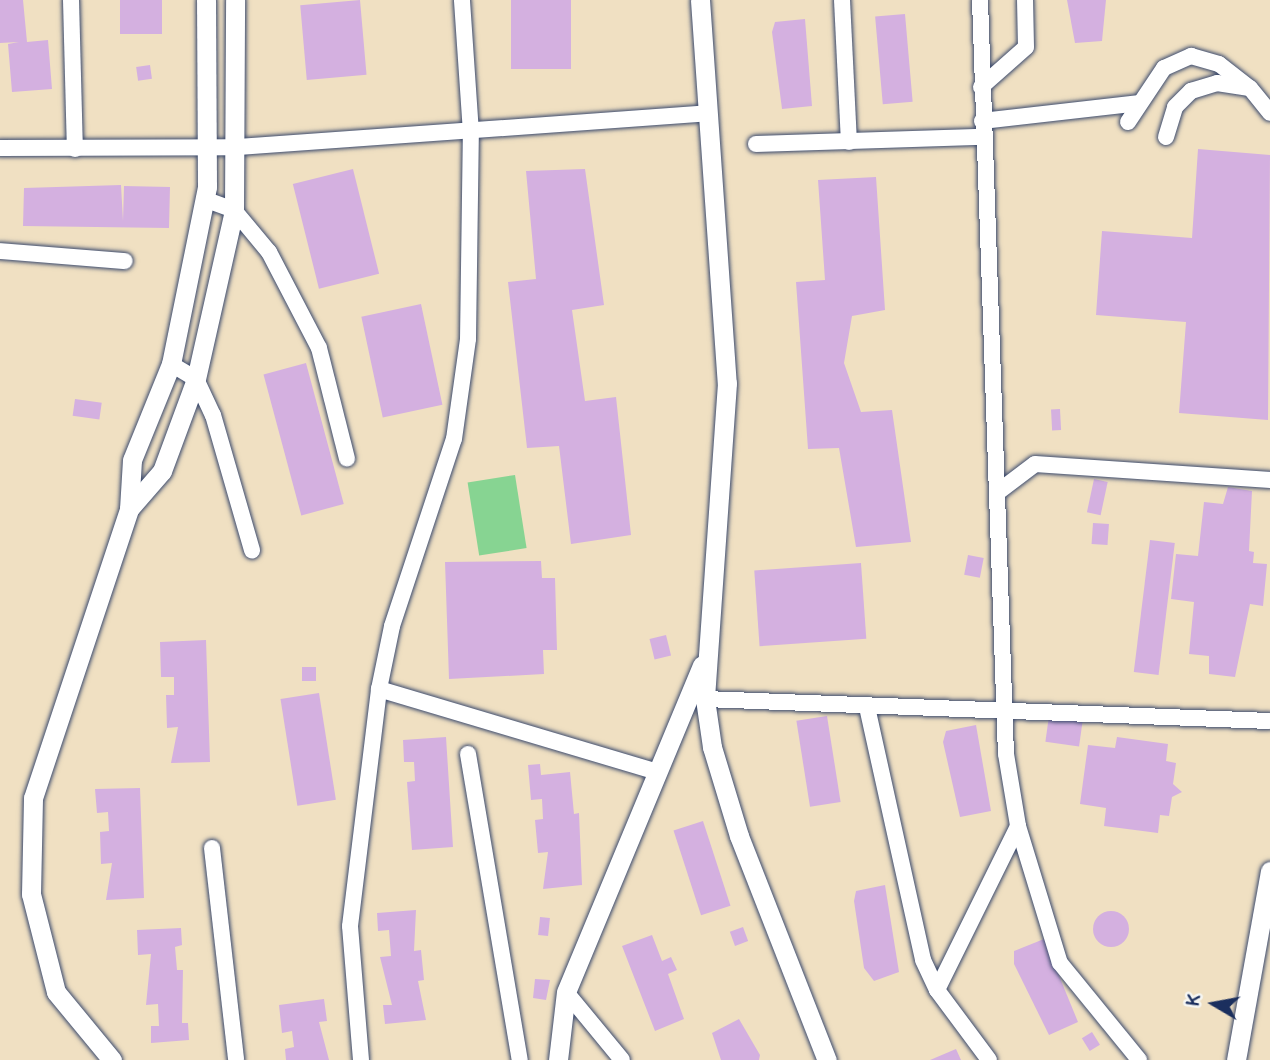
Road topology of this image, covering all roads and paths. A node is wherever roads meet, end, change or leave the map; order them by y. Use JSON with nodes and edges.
{"nodes":[{"id":1,"x":71,"y":0,"type":"edge"},
{"id":2,"x":206,"y":0,"type":"edge"},
{"id":3,"x":235,"y":0,"type":"edge"},
{"id":4,"x":463,"y":0,"type":"edge"},
{"id":5,"x":700,"y":0,"type":"edge"},
{"id":6,"x":842,"y":0,"type":"edge"},
{"id":7,"x":980,"y":0,"type":"edge"},
{"id":8,"x":1025,"y":0,"type":"edge"},
{"id":9,"x":981,"y":87,"type":"junction"},
{"id":10,"x":1250,"y":88,"type":"junction"},
{"id":11,"x":1140,"y":103,"type":"junction"},
{"id":12,"x":708,"y":113,"type":"junction"},
{"id":13,"x":1270,"y":113,"type":"edge"},
{"id":14,"x":1128,"y":122,"type":"dead end"},
{"id":15,"x":983,"y":129,"type":"junction"},
{"id":16,"x":471,"y":133,"type":"junction"},
{"id":17,"x":1166,"y":137,"type":"dead end"},
{"id":18,"x":849,"y":142,"type":"junction"},
{"id":19,"x":756,"y":144,"type":"dead end"},
{"id":20,"x":210,"y":146,"type":"junction"},
{"id":21,"x":238,"y":147,"type":"junction"},
{"id":22,"x":0,"y":148,"type":"edge"},
{"id":23,"x":75,"y":149,"type":"junction"},
{"id":24,"x":204,"y":199,"type":"junction"},
{"id":25,"x":234,"y":210,"type":"junction"},
{"id":26,"x":0,"y":251,"type":"edge"},
{"id":27,"x":125,"y":261,"type":"dead end"},
{"id":28,"x":171,"y":364,"type":"junction"},
{"id":29,"x":196,"y":379,"type":"junction"},
{"id":30,"x":347,"y":459,"type":"dead end"},
{"id":31,"x":1270,"y":480,"type":"edge"},
{"id":32,"x":998,"y":492,"type":"junction"},
{"id":33,"x":129,"y":509,"type":"junction"},
{"id":34,"x":252,"y":550,"type":"dead end"},
{"id":35,"x":703,"y":664,"type":"junction"},
{"id":36,"x":379,"y":689,"type":"junction"},
{"id":37,"x":705,"y":699,"type":"junction"},
{"id":38,"x":867,"y":707,"type":"junction"},
{"id":39,"x":1005,"y":714,"type":"junction"},
{"id":40,"x":1270,"y":720,"type":"edge"},
{"id":41,"x":468,"y":754,"type":"dead end"},
{"id":42,"x":654,"y":771,"type":"junction"},
{"id":43,"x":1018,"y":826,"type":"junction"},
{"id":44,"x":212,"y":848,"type":"dead end"},
{"id":45,"x":1270,"y":871,"type":"edge"},
{"id":46,"x":937,"y":990,"type":"junction"},
{"id":47,"x":566,"y":992,"type":"junction"},
{"id":48,"x":112,"y":1060,"type":"edge"},
{"id":49,"x":236,"y":1060,"type":"edge"},
{"id":50,"x":361,"y":1060,"type":"edge"},
{"id":51,"x":520,"y":1060,"type":"edge"},
{"id":52,"x":558,"y":1060,"type":"edge"},
{"id":53,"x":622,"y":1060,"type":"edge"},
{"id":54,"x":827,"y":1060,"type":"edge"},
{"id":55,"x":989,"y":1060,"type":"edge"},
{"id":56,"x":1139,"y":1060,"type":"edge"},
{"id":57,"x":1237,"y":1060,"type":"edge"}],
"edges":[{"from":1,"to":23,"type":"street"},
{"from":2,"to":20,"type":"street"},
{"from":3,"to":21,"type":"street"},
{"from":4,"to":16,"type":"street"},
{"from":5,"to":12,"type":"street"},
{"from":6,"to":18,"type":"street"},
{"from":7,"to":9,"type":"street"},
{"from":8,"to":9,"type":"street"},
{"from":9,"to":15,"type":"street"},
{"from":10,"to":11,"type":"street"},
{"from":10,"to":13,"type":"street"},
{"from":10,"to":17,"type":"street"},
{"from":11,"to":14,"type":"street"},
{"from":11,"to":15,"type":"street"},
{"from":12,"to":16,"type":"street"},
{"from":12,"to":35,"type":"street"},
{"from":15,"to":18,"type":"street"},
{"from":15,"to":32,"type":"street"},
{"from":16,"to":21,"type":"street"},
{"from":16,"to":36,"type":"street"},
{"from":18,"to":19,"type":"street"},
{"from":20,"to":21,"type":"street"},
{"from":20,"to":23,"type":"street"},
{"from":20,"to":24,"type":"street"},
{"from":21,"to":25,"type":"street"},
{"from":22,"to":23,"type":"street"},
{"from":24,"to":25,"type":"street"},
{"from":24,"to":28,"type":"street"},
{"from":25,"to":29,"type":"street"},
{"from":25,"to":30,"type":"street"},
{"from":26,"to":27,"type":"street"},
{"from":28,"to":29,"type":"street"},
{"from":28,"to":33,"type":"street"},
{"from":29,"to":33,"type":"street"},
{"from":29,"to":34,"type":"street"},
{"from":31,"to":32,"type":"street"},
{"from":32,"to":39,"type":"street"},
{"from":33,"to":48,"type":"street"},
{"from":35,"to":37,"type":"street"},
{"from":35,"to":42,"type":"street"},
{"from":36,"to":42,"type":"street"},
{"from":36,"to":50,"type":"street"},
{"from":37,"to":38,"type":"street"},
{"from":37,"to":54,"type":"street"},
{"from":38,"to":39,"type":"street"},
{"from":38,"to":46,"type":"street"},
{"from":39,"to":40,"type":"street"},
{"from":39,"to":43,"type":"street"},
{"from":41,"to":51,"type":"street"},
{"from":42,"to":47,"type":"street"},
{"from":43,"to":46,"type":"street"},
{"from":43,"to":56,"type":"street"},
{"from":44,"to":49,"type":"street"},
{"from":45,"to":57,"type":"street"},
{"from":46,"to":55,"type":"street"},
{"from":47,"to":52,"type":"street"},
{"from":47,"to":53,"type":"street"}]}
